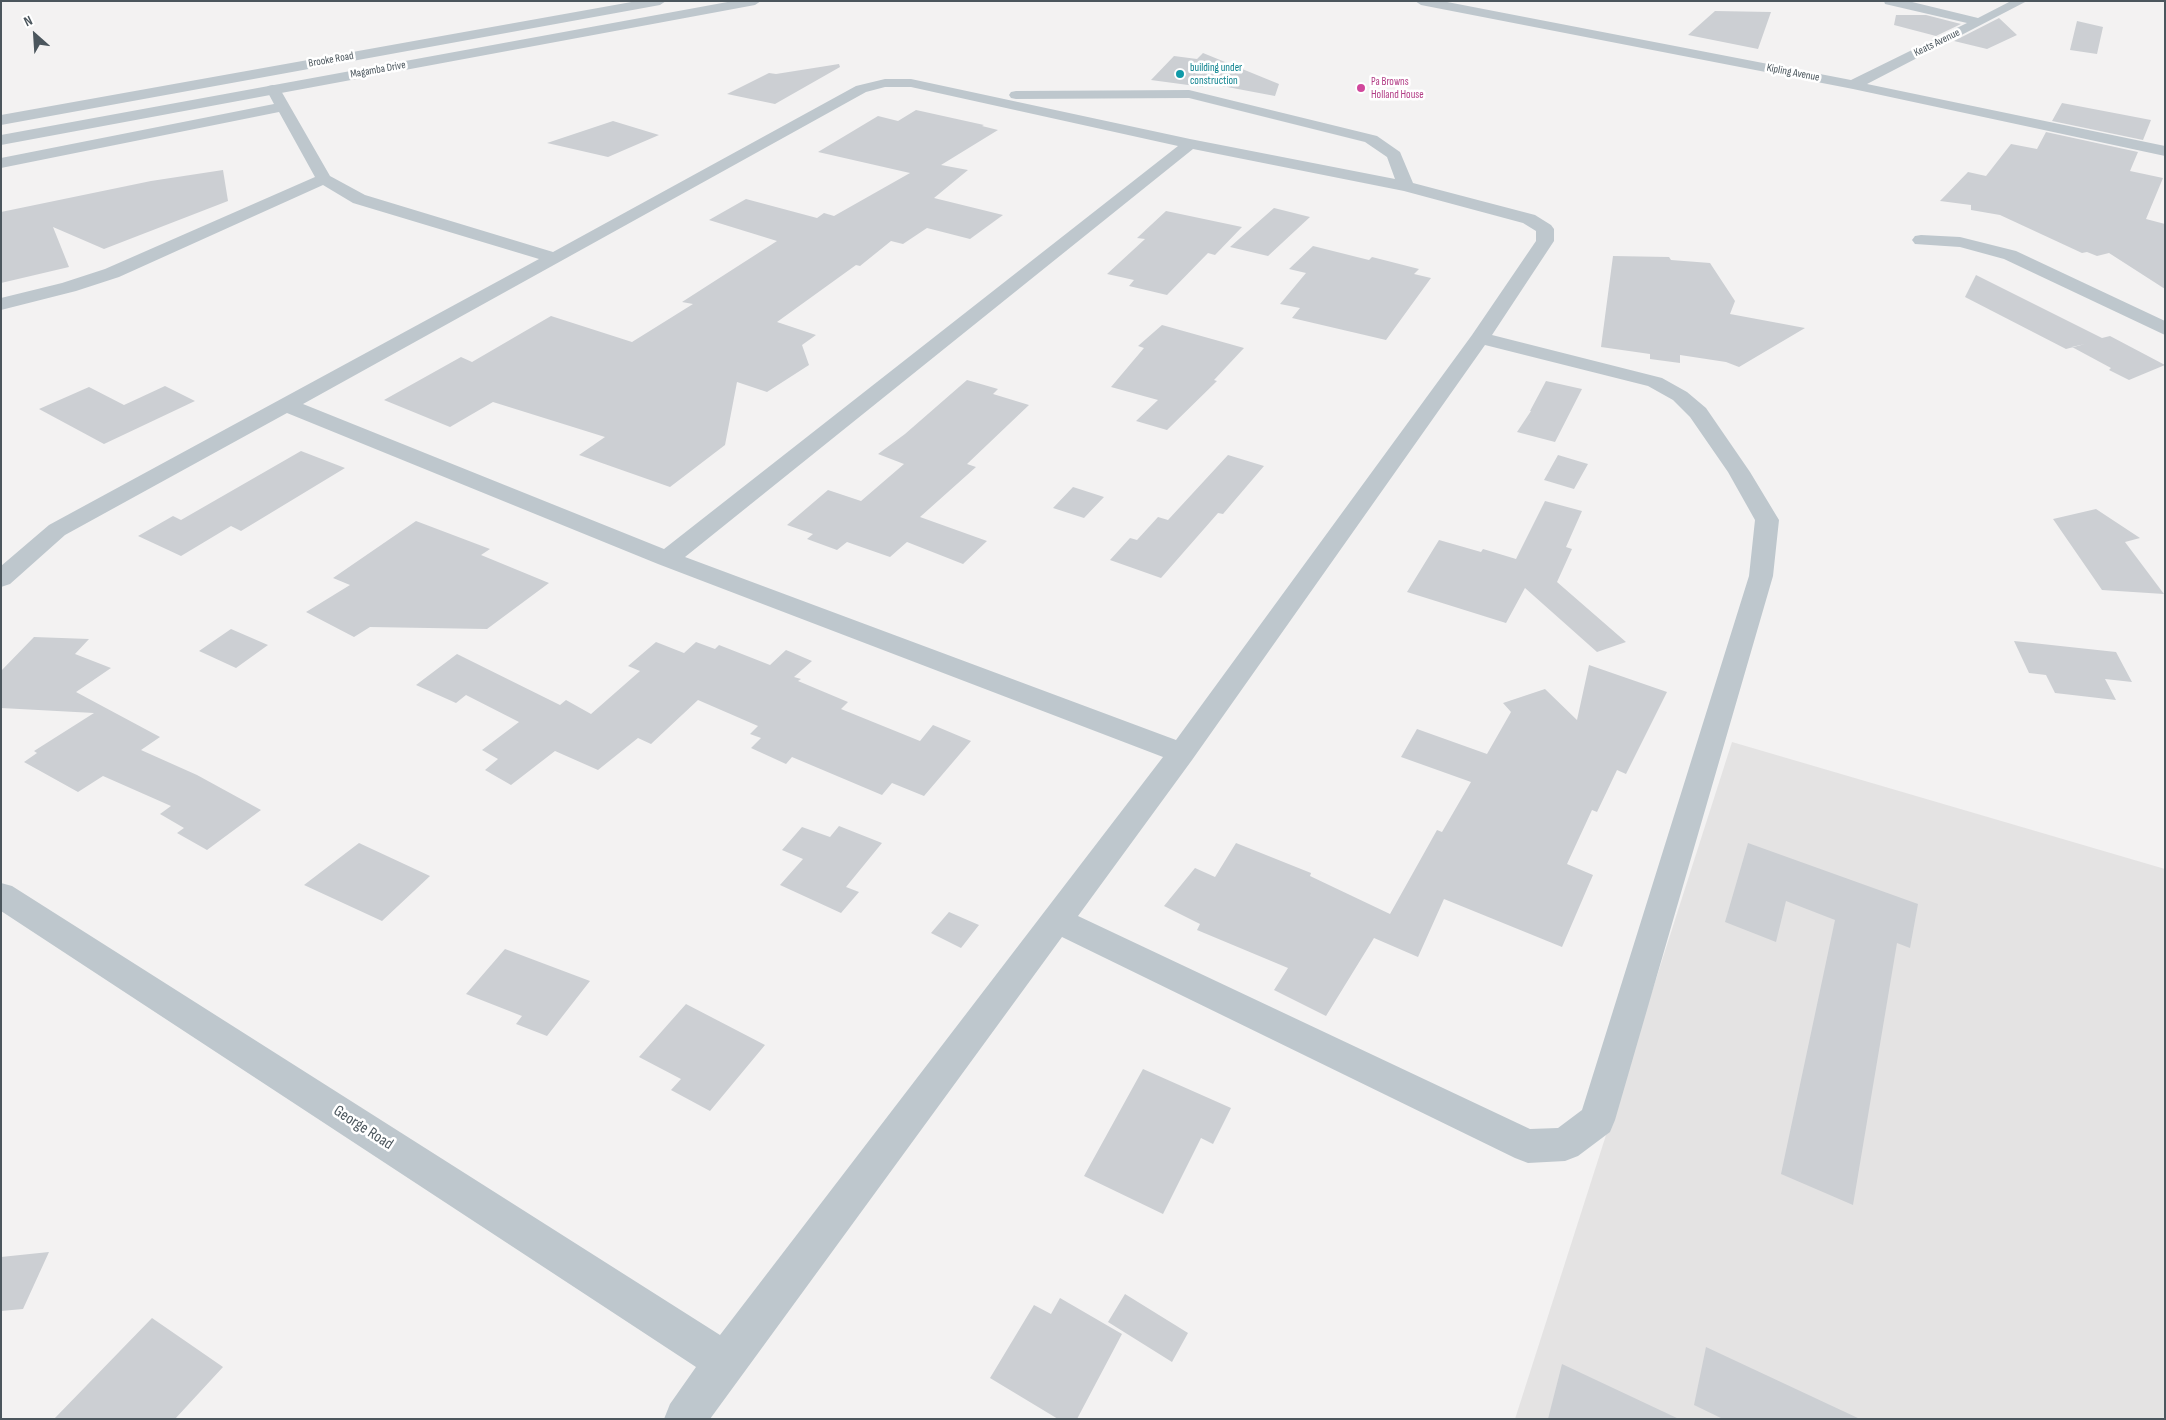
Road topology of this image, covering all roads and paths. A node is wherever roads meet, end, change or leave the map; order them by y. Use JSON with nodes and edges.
{"nodes":[{"id":1,"x":660,"y":1,"type":"edge"},
{"id":2,"x":755,"y":1,"type":"edge"},
{"id":3,"x":1421,"y":1,"type":"edge"},
{"id":4,"x":1890,"y":1,"type":"edge"},
{"id":5,"x":2021,"y":1,"type":"edge"},
{"id":6,"x":626,"y":4,"type":"edge"},
{"id":7,"x":654,"y":20,"type":"junction"},
{"id":8,"x":1980,"y":22,"type":"junction"},
{"id":9,"x":1853,"y":85,"type":"junction"},
{"id":10,"x":277,"y":98,"type":"junction"},
{"id":11,"x":987,"y":100,"type":"junction"},
{"id":12,"x":1,"y":120,"type":"edge"},
{"id":13,"x":1,"y":140,"type":"edge"},
{"id":14,"x":1190,"y":144,"type":"junction"},
{"id":15,"x":2165,"y":151,"type":"edge"},
{"id":16,"x":1,"y":163,"type":"edge"},
{"id":17,"x":324,"y":179,"type":"junction"},
{"id":18,"x":1406,"y":186,"type":"junction"},
{"id":19,"x":1921,"y":240,"type":"dead end"},
{"id":20,"x":555,"y":258,"type":"junction"},
{"id":21,"x":1,"y":304,"type":"edge"},
{"id":22,"x":2165,"y":329,"type":"edge"},
{"id":23,"x":1480,"y":338,"type":"junction"},
{"id":24,"x":286,"y":405,"type":"junction"},
{"id":25,"x":667,"y":559,"type":"junction"},
{"id":26,"x":1,"y":579,"type":"edge"},
{"id":27,"x":1182,"y":753,"type":"junction"},
{"id":28,"x":1,"y":895,"type":"edge"},
{"id":29,"x":1057,"y":920,"type":"junction"},
{"id":30,"x":725,"y":1362,"type":"junction"},
{"id":31,"x":685,"y":1419,"type":"edge"}],
"edges":[{"from":1,"to":6,"type":"street","name":"Brooke Road"},
{"from":2,"to":7,"type":"street","name":"Magamba Drive"},
{"from":3,"to":9,"type":"street","name":"Kipling Avenue"},
{"from":4,"to":8,"type":"street"},
{"from":5,"to":8,"type":"street","name":"Keats Avenue"},
{"from":6,"to":7,"type":"street"},
{"from":6,"to":12,"type":"street","name":"Brooke Road"},
{"from":7,"to":10,"type":"street","name":"Magamba Drive"},
{"from":8,"to":9,"type":"street","name":"Keats Avenue"},
{"from":9,"to":15,"type":"street","name":"Kipling Avenue"},
{"from":10,"to":13,"type":"street","name":"Magamba Drive"},
{"from":10,"to":16,"type":"street"},
{"from":10,"to":17,"type":"street"},
{"from":11,"to":14,"type":"street"},
{"from":11,"to":18,"type":"street"},
{"from":11,"to":20,"type":"street"},
{"from":14,"to":18,"type":"street"},
{"from":14,"to":25,"type":"street"},
{"from":17,"to":20,"type":"street"},
{"from":17,"to":21,"type":"street"},
{"from":18,"to":23,"type":"street"},
{"from":19,"to":22,"type":"street"},
{"from":20,"to":24,"type":"street"},
{"from":23,"to":27,"type":"street"},
{"from":23,"to":29,"type":"street"},
{"from":24,"to":25,"type":"street"},
{"from":24,"to":26,"type":"street"},
{"from":25,"to":27,"type":"street"},
{"from":27,"to":29,"type":"street"},
{"from":28,"to":30,"type":"street","name":"George Road"},
{"from":29,"to":30,"type":"street"},
{"from":30,"to":31,"type":"street"}]}
